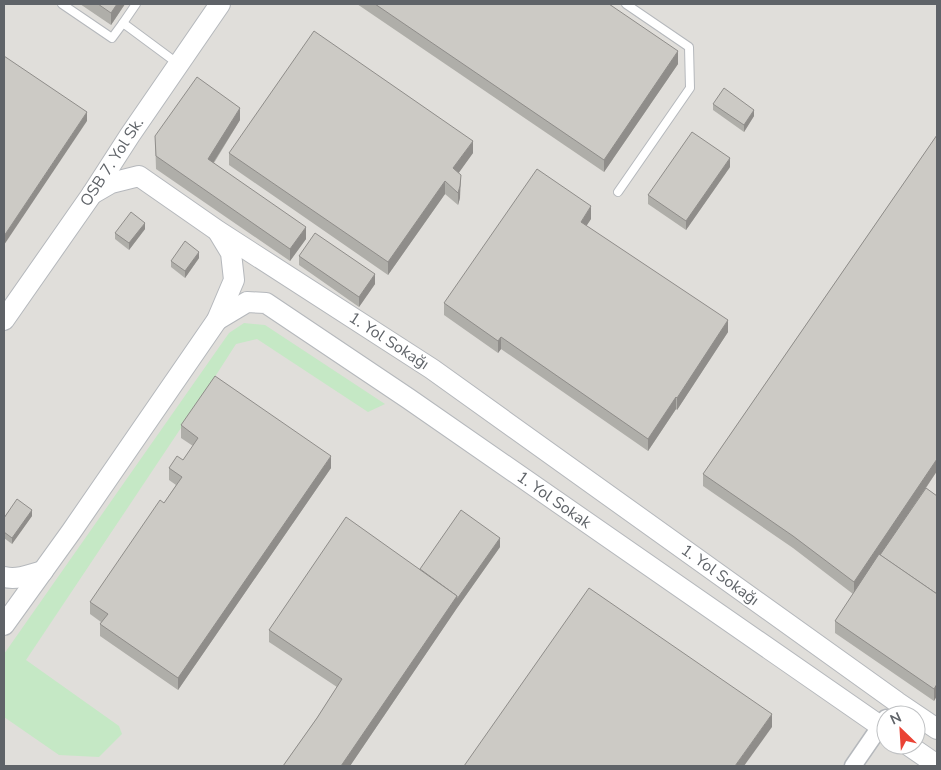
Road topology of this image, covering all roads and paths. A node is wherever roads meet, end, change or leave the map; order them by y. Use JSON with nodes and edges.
{"nodes":[{"id":1,"x":62,"y":4,"type":"edge"},
{"id":2,"x":136,"y":4,"type":"edge"},
{"id":3,"x":220,"y":4,"type":"edge"},
{"id":4,"x":626,"y":4,"type":"edge"},
{"id":5,"x":123,"y":23,"type":"junction"},
{"id":6,"x":179,"y":64,"type":"junction"},
{"id":7,"x":130,"y":135,"type":"junction"},
{"id":8,"x":138,"y":176,"type":"junction"},
{"id":9,"x":618,"y":192,"type":"dead end"},
{"id":10,"x":92,"y":194,"type":"junction"},
{"id":11,"x":218,"y":231,"type":"junction"},
{"id":12,"x":4,"y":320,"type":"edge"},
{"id":13,"x":217,"y":320,"type":"junction"},
{"id":14,"x":43,"y":571,"type":"junction"},
{"id":15,"x":4,"y":577,"type":"edge"},
{"id":16,"x":4,"y":625,"type":"edge"},
{"id":17,"x":876,"y":710,"type":"edge"},
{"id":18,"x":876,"y":711,"type":"edge"},
{"id":19,"x":876,"y":734,"type":"edge"},
{"id":20,"x":922,"y":755,"type":"edge"},
{"id":21,"x":937,"y":765,"type":"edge"},
{"id":22,"x":853,"y":766,"type":"edge"}],
"edges":[{"from":1,"to":5,"type":"lane"},
{"from":2,"to":5,"type":"lane"},
{"from":3,"to":6,"type":"street","name":"OSB 7. Yol Sk."},
{"from":4,"to":9,"type":"lane"},
{"from":5,"to":6,"type":"lane"},
{"from":6,"to":7,"type":"street","name":"OSB 7. Yol Sk."},
{"from":7,"to":8,"type":"street"},
{"from":7,"to":10,"type":"street","name":"OSB 7. Yol Sk."},
{"from":8,"to":10,"type":"street"},
{"from":8,"to":11,"type":"street","name":"1. Yol Sokağı"},
{"from":10,"to":12,"type":"street","name":"OSB 7. Yol Sk."},
{"from":11,"to":13,"type":"street"},
{"from":11,"to":17,"type":"street","name":"1. Yol Sokağı"},
{"from":13,"to":14,"type":"street"},
{"from":13,"to":18,"type":"street","name":"1. Yol Sokak"},
{"from":14,"to":15,"type":"street"},
{"from":14,"to":16,"type":"street"},
{"from":19,"to":22,"type":"street"},
{"from":20,"to":21,"type":"street"}]}
